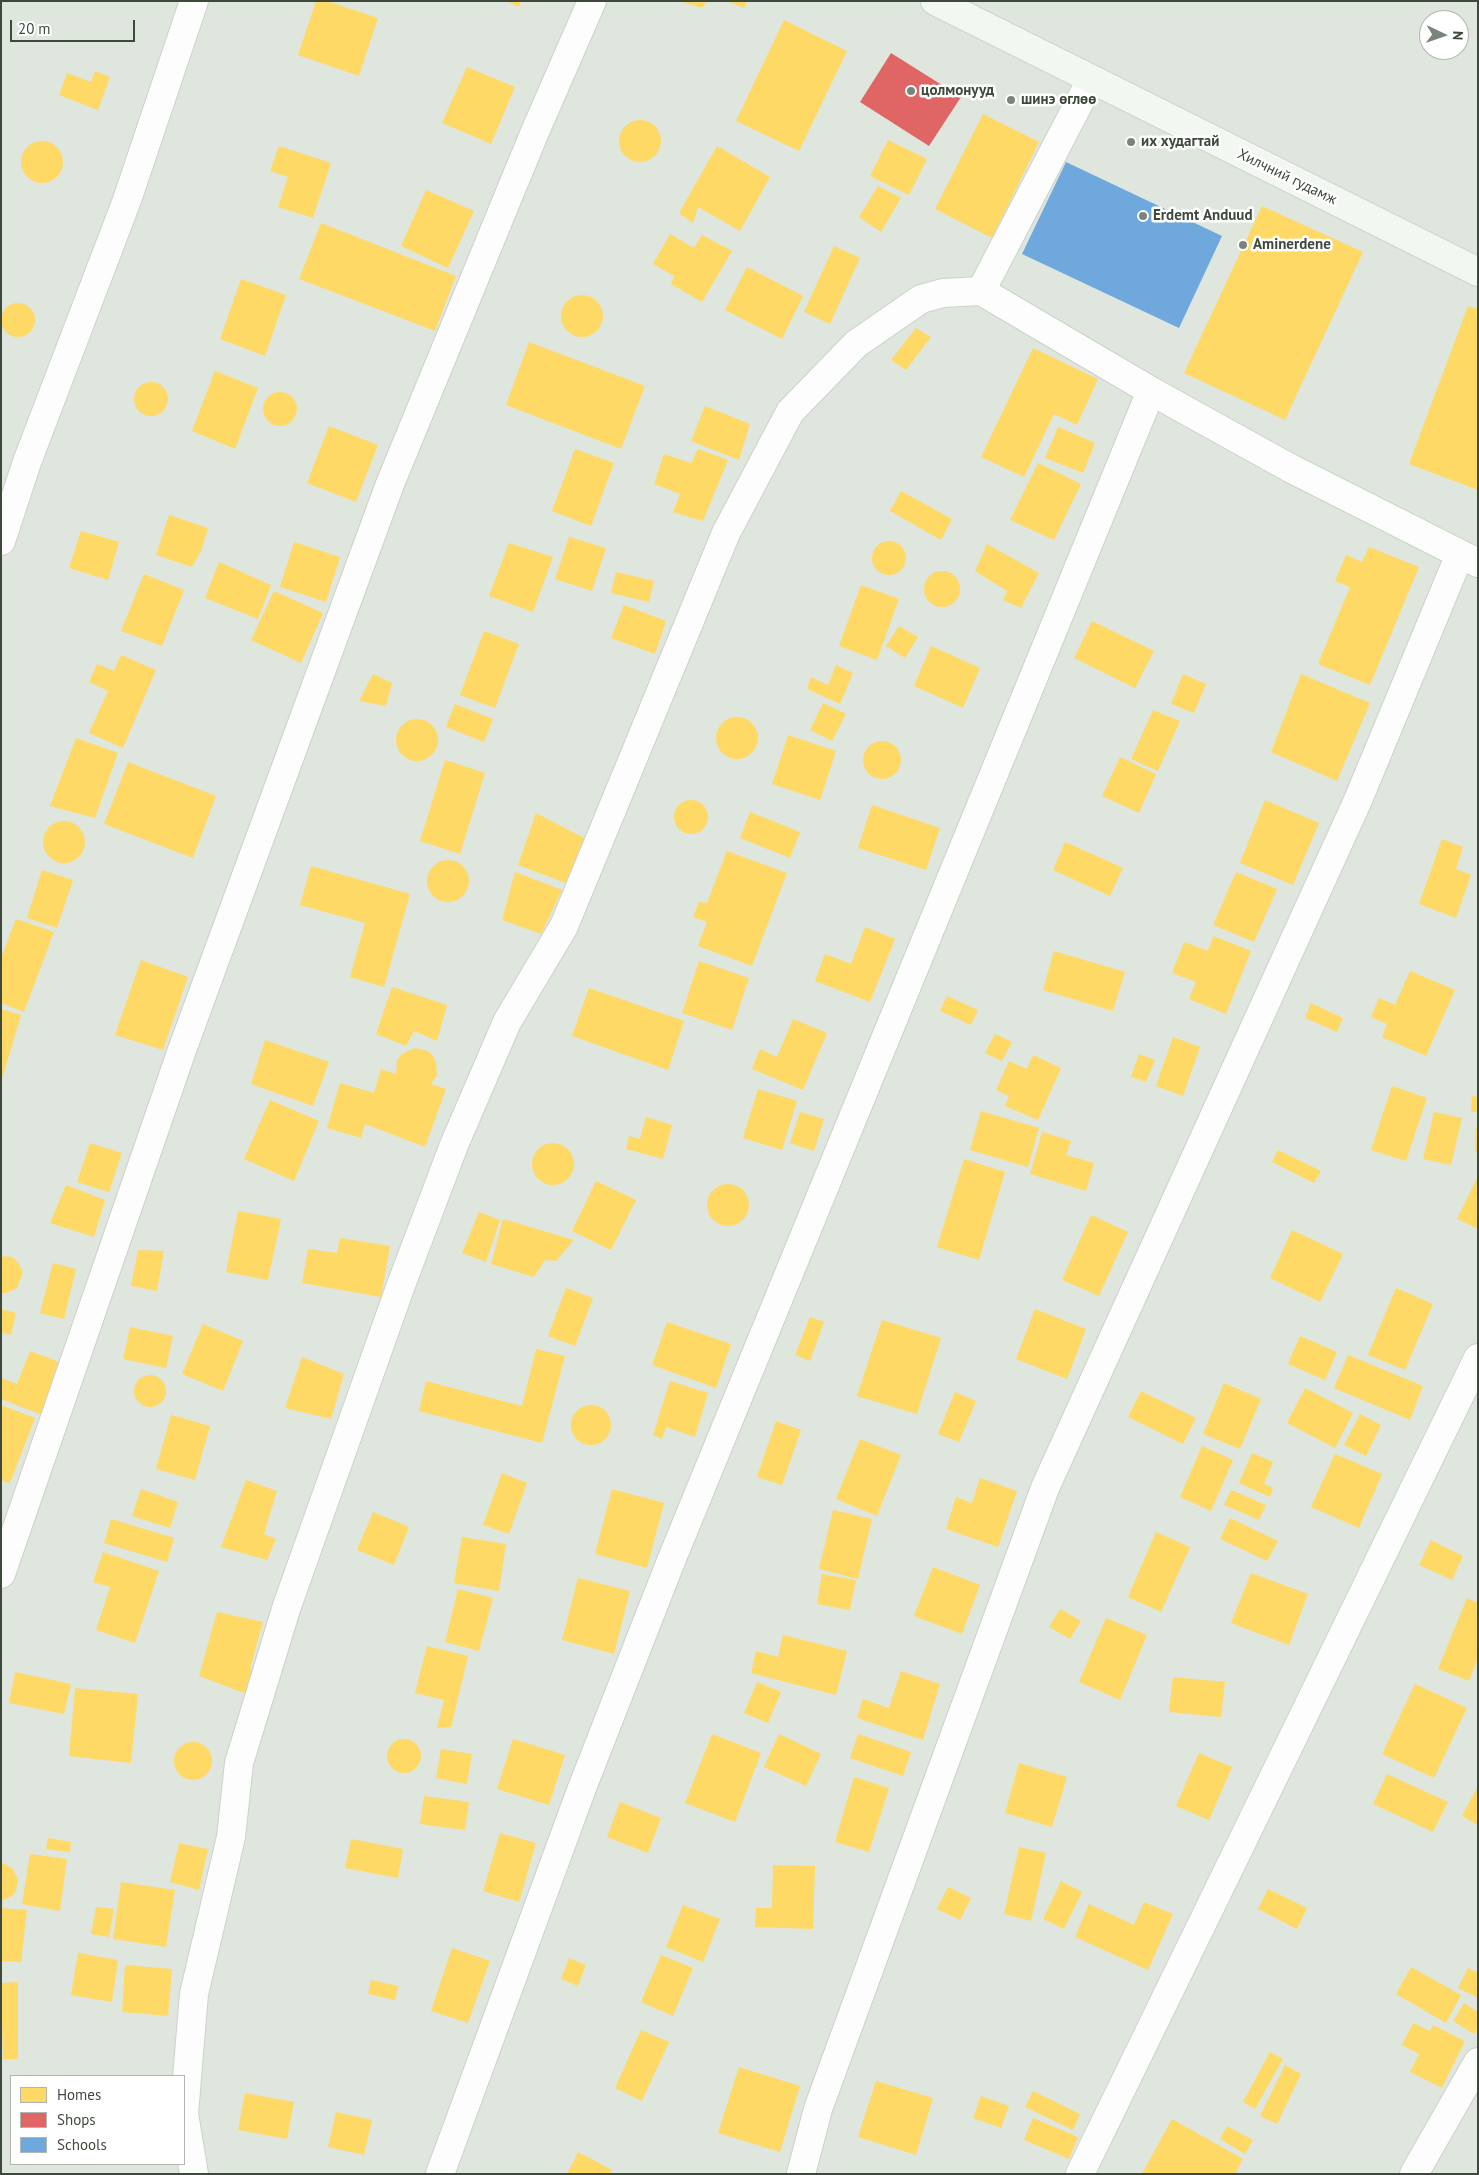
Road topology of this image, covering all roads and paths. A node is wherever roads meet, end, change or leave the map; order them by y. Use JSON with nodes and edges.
{"nodes":[{"id":1,"x":194,"y":1,"type":"edge"},
{"id":2,"x":592,"y":1,"type":"edge"},
{"id":3,"x":935,"y":1,"type":"edge"},
{"id":4,"x":1091,"y":80,"type":"junction"},
{"id":5,"x":1478,"y":272,"type":"edge"},
{"id":6,"x":981,"y":290,"type":"junction"},
{"id":7,"x":1150,"y":391,"type":"junction"},
{"id":8,"x":1,"y":541,"type":"edge"},
{"id":9,"x":1469,"y":559,"type":"edge"},
{"id":10,"x":1478,"y":1358,"type":"edge"},
{"id":11,"x":1,"y":1574,"type":"edge"},
{"id":12,"x":1478,"y":2062,"type":"edge"},
{"id":13,"x":185,"y":2102,"type":"edge"},
{"id":14,"x":185,"y":2120,"type":"edge"},
{"id":15,"x":194,"y":2174,"type":"edge"},
{"id":16,"x":440,"y":2174,"type":"edge"},
{"id":17,"x":801,"y":2174,"type":"edge"},
{"id":18,"x":1080,"y":2174,"type":"edge"},
{"id":19,"x":1414,"y":2174,"type":"edge"}],
"edges":[{"from":1,"to":8,"type":"street"},
{"from":2,"to":11,"type":"street"},
{"from":3,"to":4,"type":"main road","name":"Хилчний гудамж"},
{"from":4,"to":5,"type":"main road","name":"Хилчний гудамж"},
{"from":4,"to":6,"type":"street"},
{"from":6,"to":7,"type":"street"},
{"from":6,"to":13,"type":"street"},
{"from":7,"to":9,"type":"street"},
{"from":7,"to":16,"type":"street"},
{"from":9,"to":17,"type":"street"},
{"from":10,"to":18,"type":"street"},
{"from":12,"to":19,"type":"street"},
{"from":14,"to":15,"type":"street"}]}
